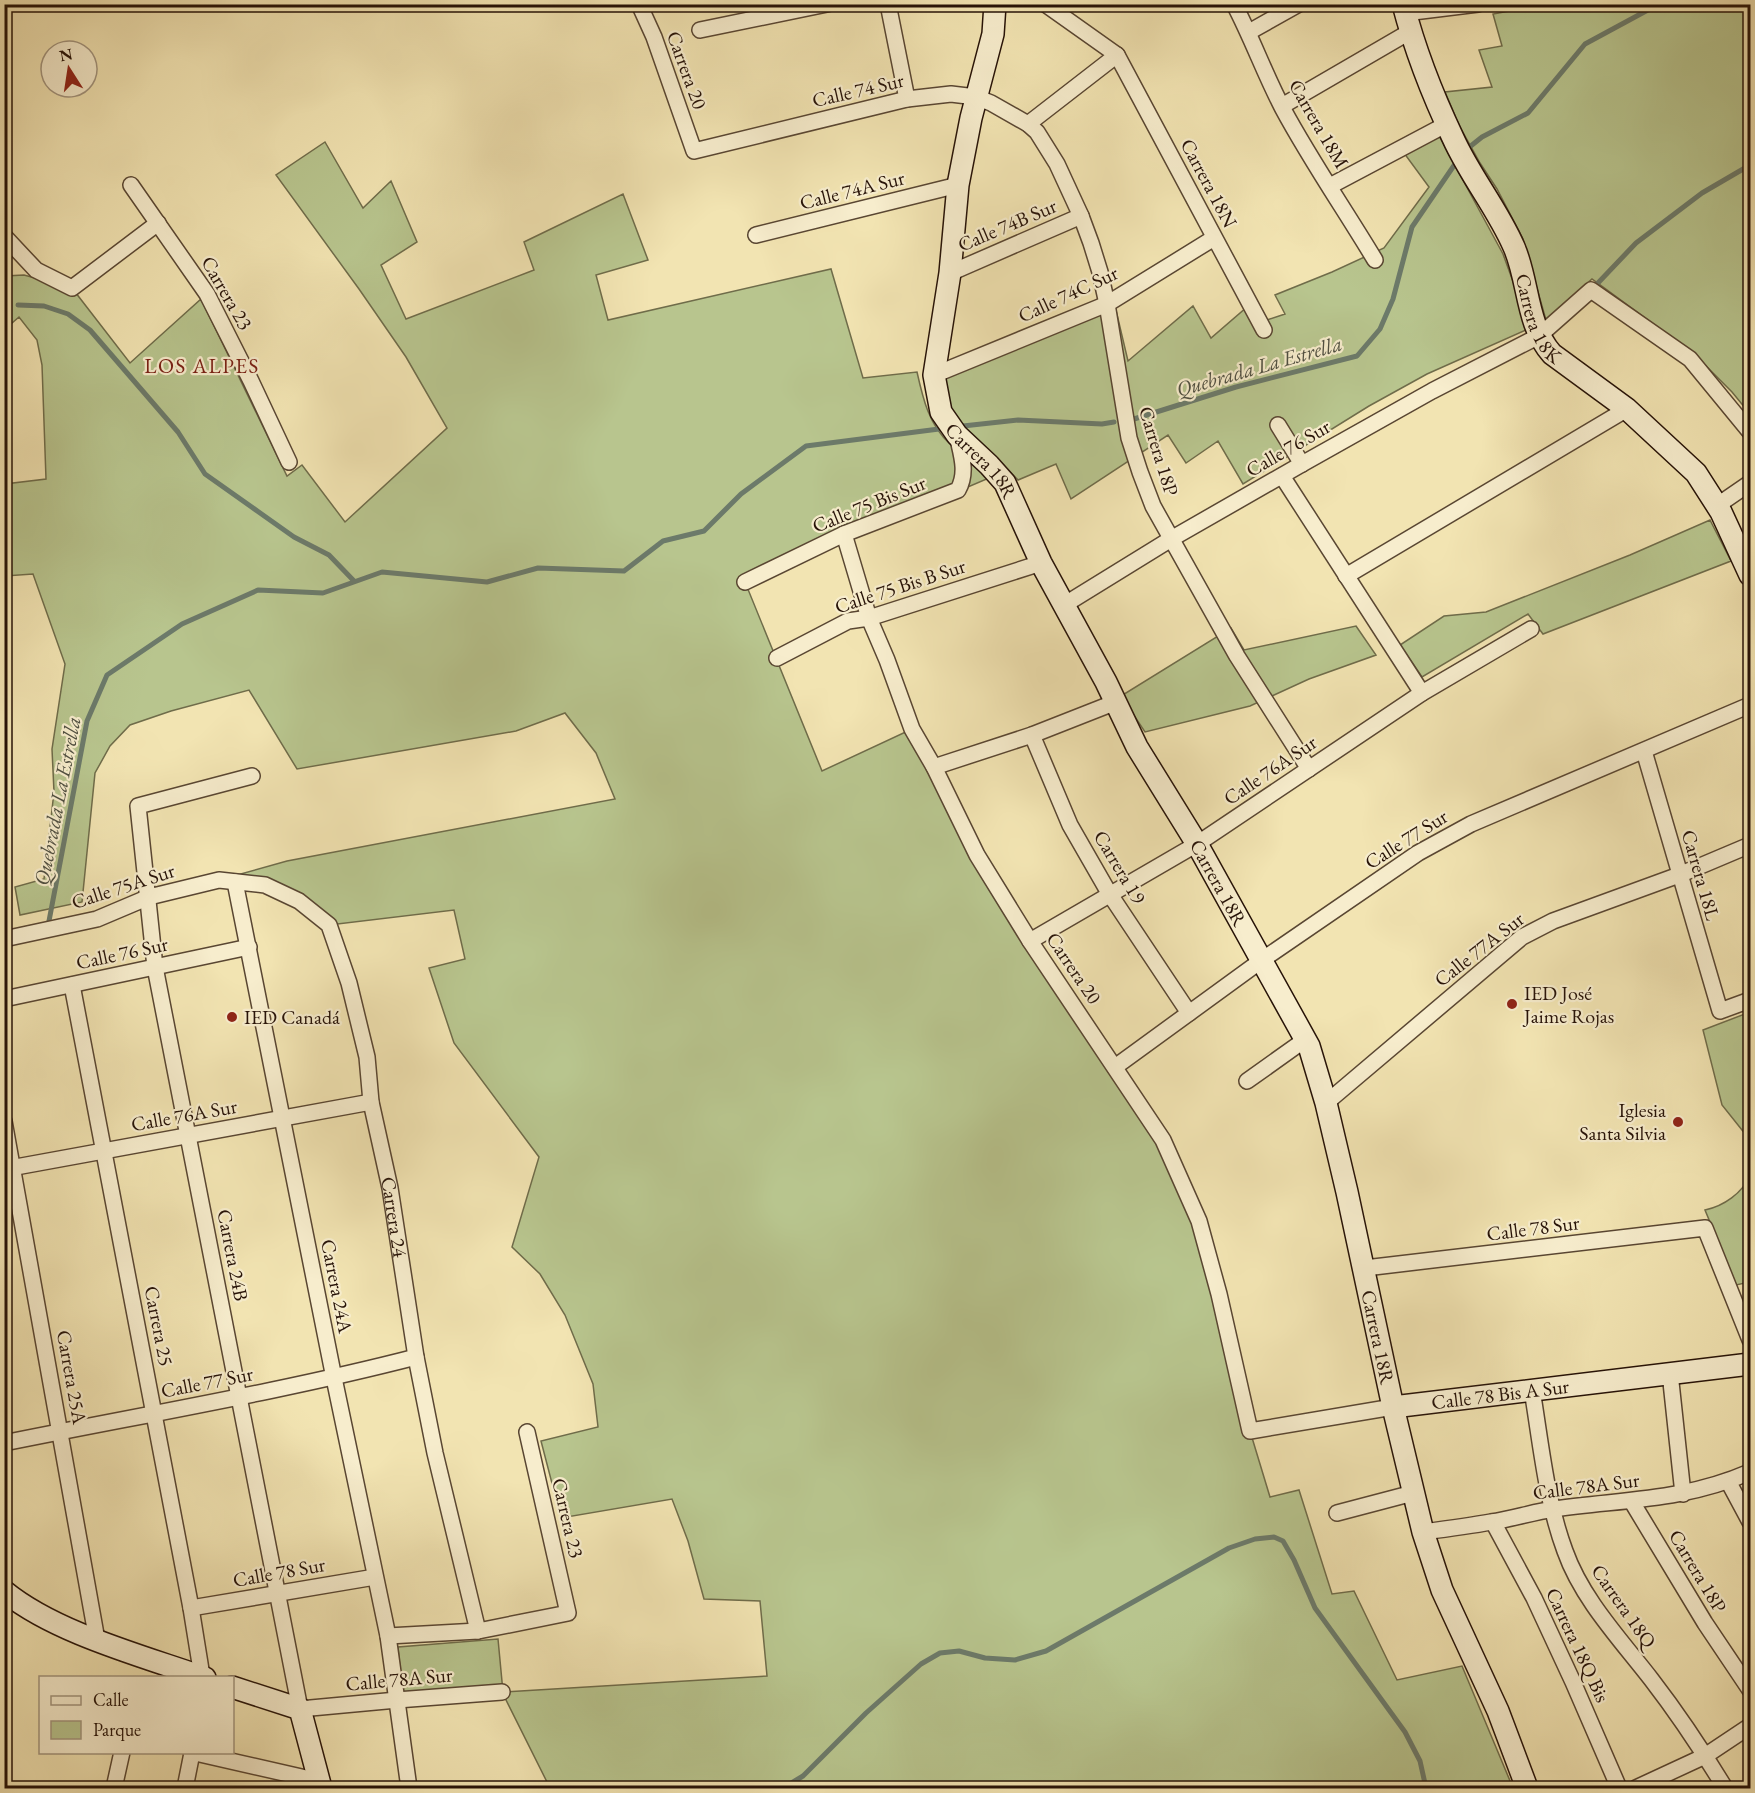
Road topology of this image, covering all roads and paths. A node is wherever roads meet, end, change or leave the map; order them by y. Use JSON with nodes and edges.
{"nodes":[{"id":1,"x":639,"y":4,"type":"edge"},
{"id":2,"x":888,"y":4,"type":"edge"},
{"id":3,"x":995,"y":4,"type":"edge"},
{"id":4,"x":1045,"y":4,"type":"edge"},
{"id":5,"x":1234,"y":4,"type":"edge"},
{"id":6,"x":1299,"y":4,"type":"edge"},
{"id":7,"x":1478,"y":4,"type":"edge"},
{"id":8,"x":819,"y":5,"type":"edge"},
{"id":9,"x":1406,"y":16,"type":"edge"},
{"id":10,"x":700,"y":30,"type":"dead end"},
{"id":11,"x":1249,"y":32,"type":"junction"},
{"id":12,"x":1117,"y":55,"type":"junction"},
{"id":13,"x":976,"y":97,"type":"junction"},
{"id":14,"x":907,"y":99,"type":"junction"},
{"id":15,"x":1282,"y":106,"type":"junction"},
{"id":16,"x":1028,"y":124,"type":"junction"},
{"id":17,"x":1447,"y":124,"type":"junction"},
{"id":18,"x":694,"y":151,"type":"joint"},
{"id":19,"x":131,"y":185,"type":"dead end"},
{"id":20,"x":958,"y":185,"type":"junction"},
{"id":21,"x":1330,"y":186,"type":"junction"},
{"id":22,"x":1082,"y":216,"type":"junction"},
{"id":23,"x":158,"y":223,"type":"junction"},
{"id":24,"x":756,"y":235,"type":"dead end"},
{"id":25,"x":4,"y":236,"type":"edge"},
{"id":26,"x":1214,"y":238,"type":"junction"},
{"id":27,"x":1375,"y":260,"type":"dead end"},
{"id":28,"x":950,"y":273,"type":"junction"},
{"id":29,"x":1107,"y":304,"type":"junction"},
{"id":30,"x":1263,"y":330,"type":"dead end"},
{"id":31,"x":1539,"y":336,"type":"junction"},
{"id":32,"x":934,"y":375,"type":"junction"},
{"id":33,"x":1627,"y":408,"type":"junction"},
{"id":34,"x":1278,"y":425,"type":"dead end"},
{"id":35,"x":1750,"y":432,"type":"edge"},
{"id":36,"x":957,"y":435,"type":"junction"},
{"id":37,"x":289,"y":462,"type":"dead end"},
{"id":38,"x":1302,"y":464,"type":"junction"},
{"id":39,"x":1282,"y":476,"type":"junction"},
{"id":40,"x":1750,"y":483,"type":"edge"},
{"id":41,"x":1718,"y":505,"type":"junction"},
{"id":42,"x":844,"y":534,"type":"junction"},
{"id":43,"x":1171,"y":539,"type":"junction"},
{"id":44,"x":1041,"y":563,"type":"junction"},
{"id":45,"x":1750,"y":575,"type":"edge"},
{"id":46,"x":1346,"y":576,"type":"junction"},
{"id":47,"x":745,"y":582,"type":"dead end"},
{"id":48,"x":1064,"y":605,"type":"junction"},
{"id":49,"x":870,"y":618,"type":"junction"},
{"id":50,"x":1531,"y":629,"type":"dead end"},
{"id":51,"x":777,"y":658,"type":"dead end"},
{"id":52,"x":1422,"y":693,"type":"junction"},
{"id":53,"x":1116,"y":702,"type":"junction"},
{"id":54,"x":1750,"y":705,"type":"edge"},
{"id":55,"x":1032,"y":735,"type":"junction"},
{"id":56,"x":1644,"y":751,"type":"junction"},
{"id":57,"x":934,"y":766,"type":"junction"},
{"id":58,"x":1309,"y":769,"type":"junction"},
{"id":59,"x":252,"y":776,"type":"dead end"},
{"id":60,"x":1197,"y":843,"type":"junction"},
{"id":61,"x":1750,"y":845,"type":"edge"},
{"id":62,"x":1679,"y":874,"type":"junction"},
{"id":63,"x":227,"y":881,"type":"junction"},
{"id":64,"x":1110,"y":893,"type":"junction"},
{"id":65,"x":149,"y":897,"type":"junction"},
{"id":66,"x":4,"y":939,"type":"edge"},
{"id":67,"x":1030,"y":941,"type":"junction"},
{"id":68,"x":249,"y":947,"type":"junction"},
{"id":69,"x":1263,"y":960,"type":"junction"},
{"id":70,"x":155,"y":967,"type":"junction"},
{"id":71,"x":72,"y":985,"type":"junction"},
{"id":72,"x":4,"y":999,"type":"edge"},
{"id":73,"x":1750,"y":1000,"type":"edge"},
{"id":74,"x":1190,"y":1013,"type":"junction"},
{"id":75,"x":1306,"y":1039,"type":"junction"},
{"id":76,"x":1115,"y":1067,"type":"junction"},
{"id":77,"x":1247,"y":1081,"type":"dead end"},
{"id":78,"x":371,"y":1102,"type":"junction"},
{"id":79,"x":1326,"y":1103,"type":"junction"},
{"id":80,"x":282,"y":1118,"type":"junction"},
{"id":81,"x":4,"y":1121,"type":"edge"},
{"id":82,"x":188,"y":1136,"type":"junction"},
{"id":83,"x":105,"y":1150,"type":"junction"},
{"id":84,"x":9,"y":1168,"type":"edge"},
{"id":85,"x":1365,"y":1268,"type":"junction"},
{"id":86,"x":1750,"y":1340,"type":"edge"},
{"id":87,"x":416,"y":1357,"type":"junction"},
{"id":88,"x":1750,"y":1364,"type":"edge"},
{"id":89,"x":1670,"y":1373,"type":"junction"},
{"id":90,"x":334,"y":1378,"type":"junction"},
{"id":91,"x":1532,"y":1390,"type":"junction"},
{"id":92,"x":239,"y":1398,"type":"junction"},
{"id":93,"x":1393,"y":1407,"type":"junction"},
{"id":94,"x":154,"y":1413,"type":"junction"},
{"id":95,"x":1250,"y":1431,"type":"joint"},
{"id":96,"x":60,"y":1432,"type":"junction"},
{"id":97,"x":527,"y":1432,"type":"dead end"},
{"id":98,"x":4,"y":1443,"type":"edge"},
{"id":99,"x":1750,"y":1472,"type":"edge"},
{"id":100,"x":1728,"y":1481,"type":"junction"},
{"id":101,"x":1413,"y":1493,"type":"junction"},
{"id":102,"x":1683,"y":1494,"type":"junction"},
{"id":103,"x":1632,"y":1502,"type":"junction"},
{"id":104,"x":1552,"y":1509,"type":"junction"},
{"id":105,"x":1337,"y":1514,"type":"dead end"},
{"id":106,"x":1493,"y":1522,"type":"junction"},
{"id":107,"x":1750,"y":1522,"type":"edge"},
{"id":108,"x":1423,"y":1532,"type":"junction"},
{"id":109,"x":375,"y":1577,"type":"junction"},
{"id":110,"x":4,"y":1591,"type":"edge"},
{"id":111,"x":277,"y":1593,"type":"junction"},
{"id":112,"x":191,"y":1608,"type":"junction"},
{"id":113,"x":478,"y":1631,"type":"junction"},
{"id":114,"x":388,"y":1636,"type":"junction"},
{"id":115,"x":97,"y":1641,"type":"junction"},
{"id":116,"x":201,"y":1676,"type":"edge"},
{"id":117,"x":204,"y":1676,"type":"edge"},
{"id":118,"x":234,"y":1688,"type":"edge"},
{"id":119,"x":1750,"y":1690,"type":"edge"},
{"id":120,"x":502,"y":1692,"type":"dead end"},
{"id":121,"x":397,"y":1700,"type":"junction"},
{"id":122,"x":300,"y":1709,"type":"junction"},
{"id":123,"x":1750,"y":1726,"type":"edge"},
{"id":124,"x":122,"y":1754,"type":"edge"},
{"id":125,"x":192,"y":1754,"type":"edge"},
{"id":126,"x":196,"y":1754,"type":"edge"},
{"id":127,"x":1706,"y":1756,"type":"junction"},
{"id":128,"x":320,"y":1785,"type":"edge"},
{"id":129,"x":114,"y":1788,"type":"edge"},
{"id":130,"x":185,"y":1788,"type":"edge"},
{"id":131,"x":409,"y":1788,"type":"edge"},
{"id":132,"x":1527,"y":1788,"type":"edge"},
{"id":133,"x":1619,"y":1788,"type":"edge"},
{"id":134,"x":1635,"y":1788,"type":"edge"},
{"id":135,"x":1725,"y":1788,"type":"edge"}],
"edges":[{"from":1,"to":18,"type":"street","name":"Carrera 20"},
{"from":2,"to":14,"type":"street"},
{"from":3,"to":13,"type":"street","name":"Carrera 18R"},
{"from":4,"to":12,"type":"street"},
{"from":5,"to":11,"type":"street","name":"Carrera 18M"},
{"from":6,"to":11,"type":"street"},
{"from":7,"to":9,"type":"street"},
{"from":8,"to":10,"type":"street"},
{"from":9,"to":15,"type":"street"},
{"from":9,"to":17,"type":"street","name":"Carrera 18K"},
{"from":11,"to":15,"type":"street","name":"Carrera 18M"},
{"from":12,"to":16,"type":"street"},
{"from":12,"to":26,"type":"street","name":"Carrera 18N"},
{"from":13,"to":14,"type":"street","name":"Calle 74 Sur"},
{"from":13,"to":16,"type":"street","name":"Calle 74 Sur"},
{"from":13,"to":20,"type":"street","name":"Carrera 18R"},
{"from":14,"to":18,"type":"street","name":"Calle 74 Sur"},
{"from":15,"to":21,"type":"street","name":"Carrera 18M"},
{"from":16,"to":22,"type":"street","name":"Carrera 18P"},
{"from":17,"to":21,"type":"street"},
{"from":17,"to":31,"type":"street","name":"Carrera 18K"},
{"from":19,"to":23,"type":"street","name":"Carrera 23"},
{"from":20,"to":24,"type":"street","name":"Calle 74A Sur"},
{"from":20,"to":28,"type":"street","name":"Carrera 18R"},
{"from":21,"to":27,"type":"street","name":"Carrera 18M"},
{"from":22,"to":28,"type":"street","name":"Calle 74B Sur"},
{"from":22,"to":29,"type":"street","name":"Carrera 18P"},
{"from":23,"to":25,"type":"street"},
{"from":23,"to":37,"type":"street","name":"Carrera 23"},
{"from":26,"to":29,"type":"street","name":"Calle 74C Sur"},
{"from":26,"to":30,"type":"street","name":"Carrera 18N"},
{"from":28,"to":32,"type":"street","name":"Carrera 18R"},
{"from":29,"to":32,"type":"street","name":"Calle 74C Sur"},
{"from":29,"to":43,"type":"street","name":"Carrera 18P"},
{"from":31,"to":33,"type":"street","name":"Carrera 18K"},
{"from":31,"to":35,"type":"street"},
{"from":31,"to":38,"type":"street","name":"Calle 76 Sur"},
{"from":32,"to":36,"type":"street","name":"Carrera 18R"},
{"from":33,"to":41,"type":"street","name":"Carrera 18K"},
{"from":33,"to":46,"type":"street"},
{"from":34,"to":38,"type":"street"},
{"from":36,"to":42,"type":"street","name":"Calle 75 Bis Sur"},
{"from":36,"to":44,"type":"street","name":"Carrera 18R"},
{"from":38,"to":39,"type":"street","name":"Calle 76 Sur"},
{"from":39,"to":43,"type":"street","name":"Calle 76 Sur"},
{"from":39,"to":46,"type":"street"},
{"from":40,"to":41,"type":"street"},
{"from":41,"to":45,"type":"street","name":"Carrera 18K"},
{"from":42,"to":47,"type":"street","name":"Calle 75 Bis Sur"},
{"from":42,"to":49,"type":"street","name":"Carrera 20"},
{"from":43,"to":48,"type":"street","name":"Calle 76 Sur"},
{"from":43,"to":58,"type":"street","name":"Carrera 18P"},
{"from":44,"to":48,"type":"street","name":"Carrera 18R"},
{"from":44,"to":49,"type":"street","name":"Calle 75 Bis B Sur"},
{"from":46,"to":52,"type":"street"},
{"from":48,"to":53,"type":"street","name":"Carrera 18R"},
{"from":49,"to":51,"type":"street","name":"Calle 75 Bis B Sur"},
{"from":49,"to":57,"type":"street","name":"Carrera 20"},
{"from":50,"to":52,"type":"street","name":"Calle 76A Sur"},
{"from":52,"to":58,"type":"street","name":"Calle 76A Sur"},
{"from":53,"to":55,"type":"street"},
{"from":53,"to":60,"type":"street","name":"Carrera 18R"},
{"from":54,"to":56,"type":"street","name":"Calle 77 Sur"},
{"from":55,"to":57,"type":"street"},
{"from":55,"to":64,"type":"street","name":"Carrera 19"},
{"from":56,"to":62,"type":"street","name":"Carrera 18L"},
{"from":56,"to":69,"type":"street","name":"Calle 77 Sur"},
{"from":57,"to":67,"type":"street","name":"Carrera 20"},
{"from":58,"to":60,"type":"street","name":"Calle 76A Sur"},
{"from":59,"to":65,"type":"street","name":"Carrera 24B"},
{"from":60,"to":64,"type":"street","name":"Calle 76A Sur"},
{"from":60,"to":69,"type":"street","name":"Carrera 18R"},
{"from":61,"to":62,"type":"street","name":"Calle 77A Sur"},
{"from":62,"to":73,"type":"street","name":"Carrera 18L"},
{"from":62,"to":79,"type":"street","name":"Calle 77A Sur"},
{"from":63,"to":65,"type":"street","name":"Calle 75A Sur"},
{"from":63,"to":68,"type":"street","name":"Carrera 24A"},
{"from":63,"to":78,"type":"street","name":"Carrera 24"},
{"from":64,"to":67,"type":"street","name":"Calle 76A Sur"},
{"from":64,"to":74,"type":"street","name":"Carrera 19"},
{"from":65,"to":66,"type":"street","name":"Calle 75A Sur"},
{"from":65,"to":70,"type":"street","name":"Carrera 24B"},
{"from":67,"to":76,"type":"street","name":"Carrera 20"},
{"from":68,"to":70,"type":"street","name":"Calle 76 Sur"},
{"from":68,"to":80,"type":"street","name":"Carrera 24A"},
{"from":69,"to":74,"type":"street","name":"Calle 77 Sur"},
{"from":69,"to":75,"type":"street","name":"Carrera 18R"},
{"from":70,"to":71,"type":"street","name":"Calle 76 Sur"},
{"from":70,"to":82,"type":"street","name":"Carrera 24B"},
{"from":71,"to":72,"type":"street","name":"Calle 76 Sur"},
{"from":71,"to":83,"type":"street","name":"Carrera 25"},
{"from":74,"to":76,"type":"street","name":"Calle 77 Sur"},
{"from":75,"to":77,"type":"street"},
{"from":75,"to":79,"type":"street","name":"Carrera 18R"},
{"from":76,"to":95,"type":"street","name":"Carrera 20"},
{"from":78,"to":80,"type":"street","name":"Calle 76A Sur"},
{"from":78,"to":87,"type":"street","name":"Carrera 24"},
{"from":79,"to":85,"type":"street","name":"Carrera 18R"},
{"from":80,"to":82,"type":"street","name":"Calle 76A Sur"},
{"from":80,"to":90,"type":"street","name":"Carrera 24A"},
{"from":81,"to":84,"type":"street","name":"Carrera 25A"},
{"from":82,"to":83,"type":"street","name":"Calle 76A Sur"},
{"from":82,"to":92,"type":"street","name":"Carrera 24B"},
{"from":83,"to":84,"type":"street","name":"Calle 76A Sur"},
{"from":83,"to":94,"type":"street","name":"Carrera 25"},
{"from":84,"to":96,"type":"street","name":"Carrera 25A"},
{"from":85,"to":86,"type":"street","name":"Calle 78 Sur"},
{"from":85,"to":93,"type":"street","name":"Carrera 18R"},
{"from":87,"to":90,"type":"street","name":"Calle 77 Sur"},
{"from":87,"to":113,"type":"street","name":"Carrera 24"},
{"from":88,"to":89,"type":"street","name":"Calle 78 Bis A Sur"},
{"from":89,"to":91,"type":"street","name":"Calle 78 Bis A Sur"},
{"from":89,"to":102,"type":"street"},
{"from":90,"to":92,"type":"street","name":"Calle 77 Sur"},
{"from":90,"to":109,"type":"street","name":"Carrera 24A"},
{"from":91,"to":93,"type":"street","name":"Calle 78 Bis A Sur"},
{"from":91,"to":104,"type":"street","name":"Carrera 18Q"},
{"from":92,"to":94,"type":"street","name":"Calle 77 Sur"},
{"from":92,"to":111,"type":"street","name":"Carrera 24B"},
{"from":93,"to":95,"type":"street","name":"Calle 78 Bis A Sur"},
{"from":93,"to":101,"type":"street","name":"Carrera 18R"},
{"from":94,"to":96,"type":"street","name":"Calle 77 Sur"},
{"from":94,"to":112,"type":"street","name":"Carrera 25"},
{"from":96,"to":98,"type":"street","name":"Calle 77 Sur"},
{"from":96,"to":115,"type":"street","name":"Carrera 25A"},
{"from":97,"to":113,"type":"street","name":"Carrera 23"},
{"from":99,"to":100,"type":"street","name":"Calle 78A Sur"},
{"from":100,"to":102,"type":"street","name":"Calle 78A Sur"},
{"from":100,"to":107,"type":"street"},
{"from":101,"to":105,"type":"street"},
{"from":101,"to":108,"type":"street","name":"Carrera 18R"},
{"from":102,"to":103,"type":"street","name":"Calle 78A Sur"},
{"from":103,"to":104,"type":"street","name":"Calle 78A Sur"},
{"from":103,"to":119,"type":"street","name":"Carrera 18P"},
{"from":104,"to":106,"type":"street","name":"Calle 78A Sur"},
{"from":104,"to":127,"type":"street","name":"Carrera 18Q"},
{"from":106,"to":108,"type":"street","name":"Calle 78A Sur"},
{"from":106,"to":133,"type":"street","name":"Carrera 18Q Bis"},
{"from":108,"to":132,"type":"street","name":"Carrera 18R"},
{"from":109,"to":111,"type":"street","name":"Calle 78 Sur"},
{"from":109,"to":114,"type":"street","name":"Carrera 24A"},
{"from":110,"to":115,"type":"street"},
{"from":111,"to":112,"type":"street","name":"Calle 78 Sur"},
{"from":111,"to":122,"type":"street","name":"Carrera 24B"},
{"from":112,"to":117,"type":"street","name":"Carrera 25"},
{"from":113,"to":114,"type":"street"},
{"from":114,"to":121,"type":"street","name":"Carrera 24A"},
{"from":115,"to":116,"type":"street"},
{"from":118,"to":122,"type":"street"},
{"from":120,"to":121,"type":"street","name":"Calle 78A Sur"},
{"from":121,"to":122,"type":"street","name":"Calle 78A Sur"},
{"from":121,"to":131,"type":"street","name":"Carrera 24A"},
{"from":122,"to":128,"type":"street"},
{"from":123,"to":127,"type":"street"},
{"from":124,"to":129,"type":"street"},
{"from":125,"to":130,"type":"street"},
{"from":126,"to":128,"type":"street"},
{"from":127,"to":134,"type":"street"},
{"from":127,"to":135,"type":"street","name":"Carrera 18Q"}]}
